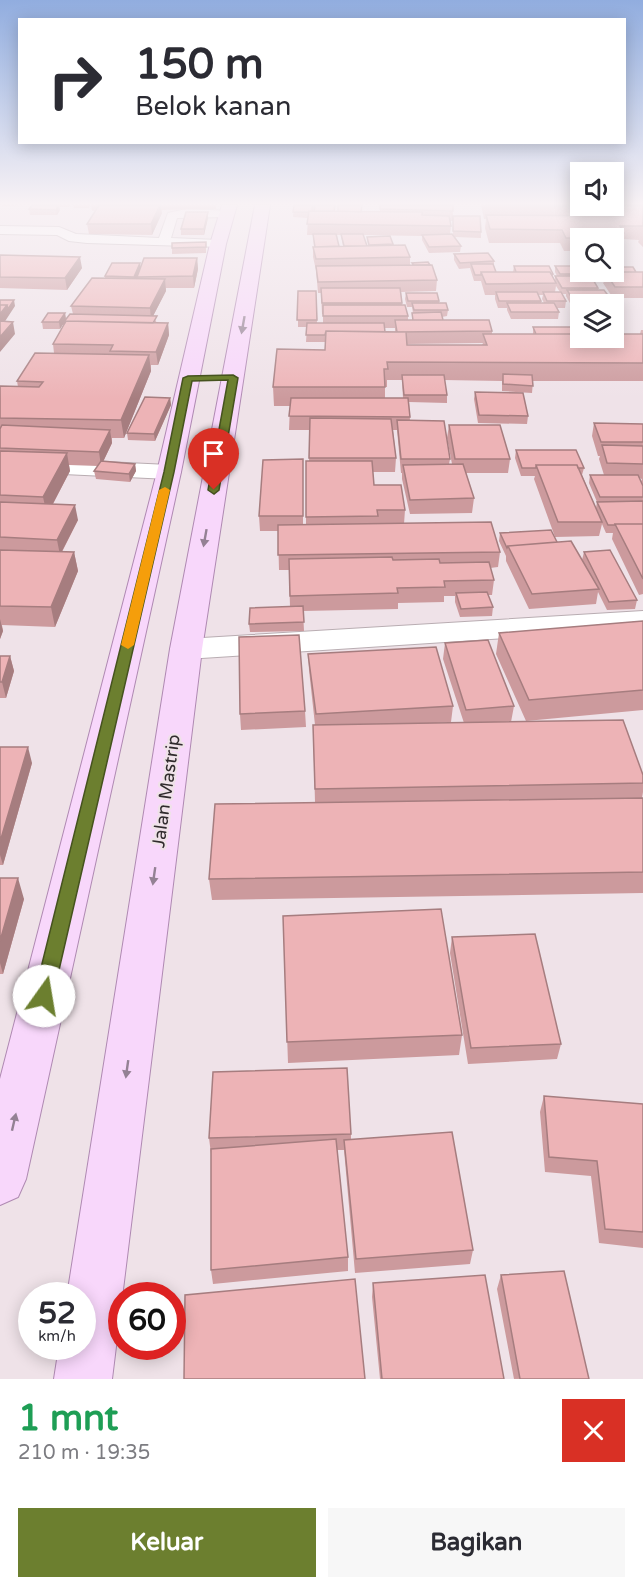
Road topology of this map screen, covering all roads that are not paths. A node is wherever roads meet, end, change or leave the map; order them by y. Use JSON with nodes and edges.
{"nodes":[{"id":1,"x":212,"y":269,"type":"edge"},
{"id":2,"x":252,"y":269,"type":"edge"},
{"id":3,"x":188,"y":378,"type":"junction"},
{"id":4,"x":233,"y":378,"type":"junction"},
{"id":5,"x":0,"y":464,"type":"edge"},
{"id":6,"x":169,"y":472,"type":"junction"},
{"id":7,"x":643,"y":620,"type":"edge"},
{"id":8,"x":186,"y":649,"type":"junction"},
{"id":9,"x":0,"y":1179,"type":"edge"},
{"id":10,"x":83,"y":1379,"type":"edge"}],
"edges":[{"from":1,"to":3,"type":"main road"},
{"from":2,"to":4,"type":"main road","name":"Jalan Mastrip","one_way":true},
{"from":3,"to":4,"type":"main road"},
{"from":3,"to":6,"type":"main road"},
{"from":4,"to":8,"type":"main road","name":"Jalan Mastrip","one_way":true},
{"from":5,"to":6,"type":"street"},
{"from":9,"to":6,"type":"main road","one_way":true},
{"from":7,"to":8,"type":"street"},
{"from":8,"to":10,"type":"main road","name":"Jalan Mastrip","one_way":true}]}
